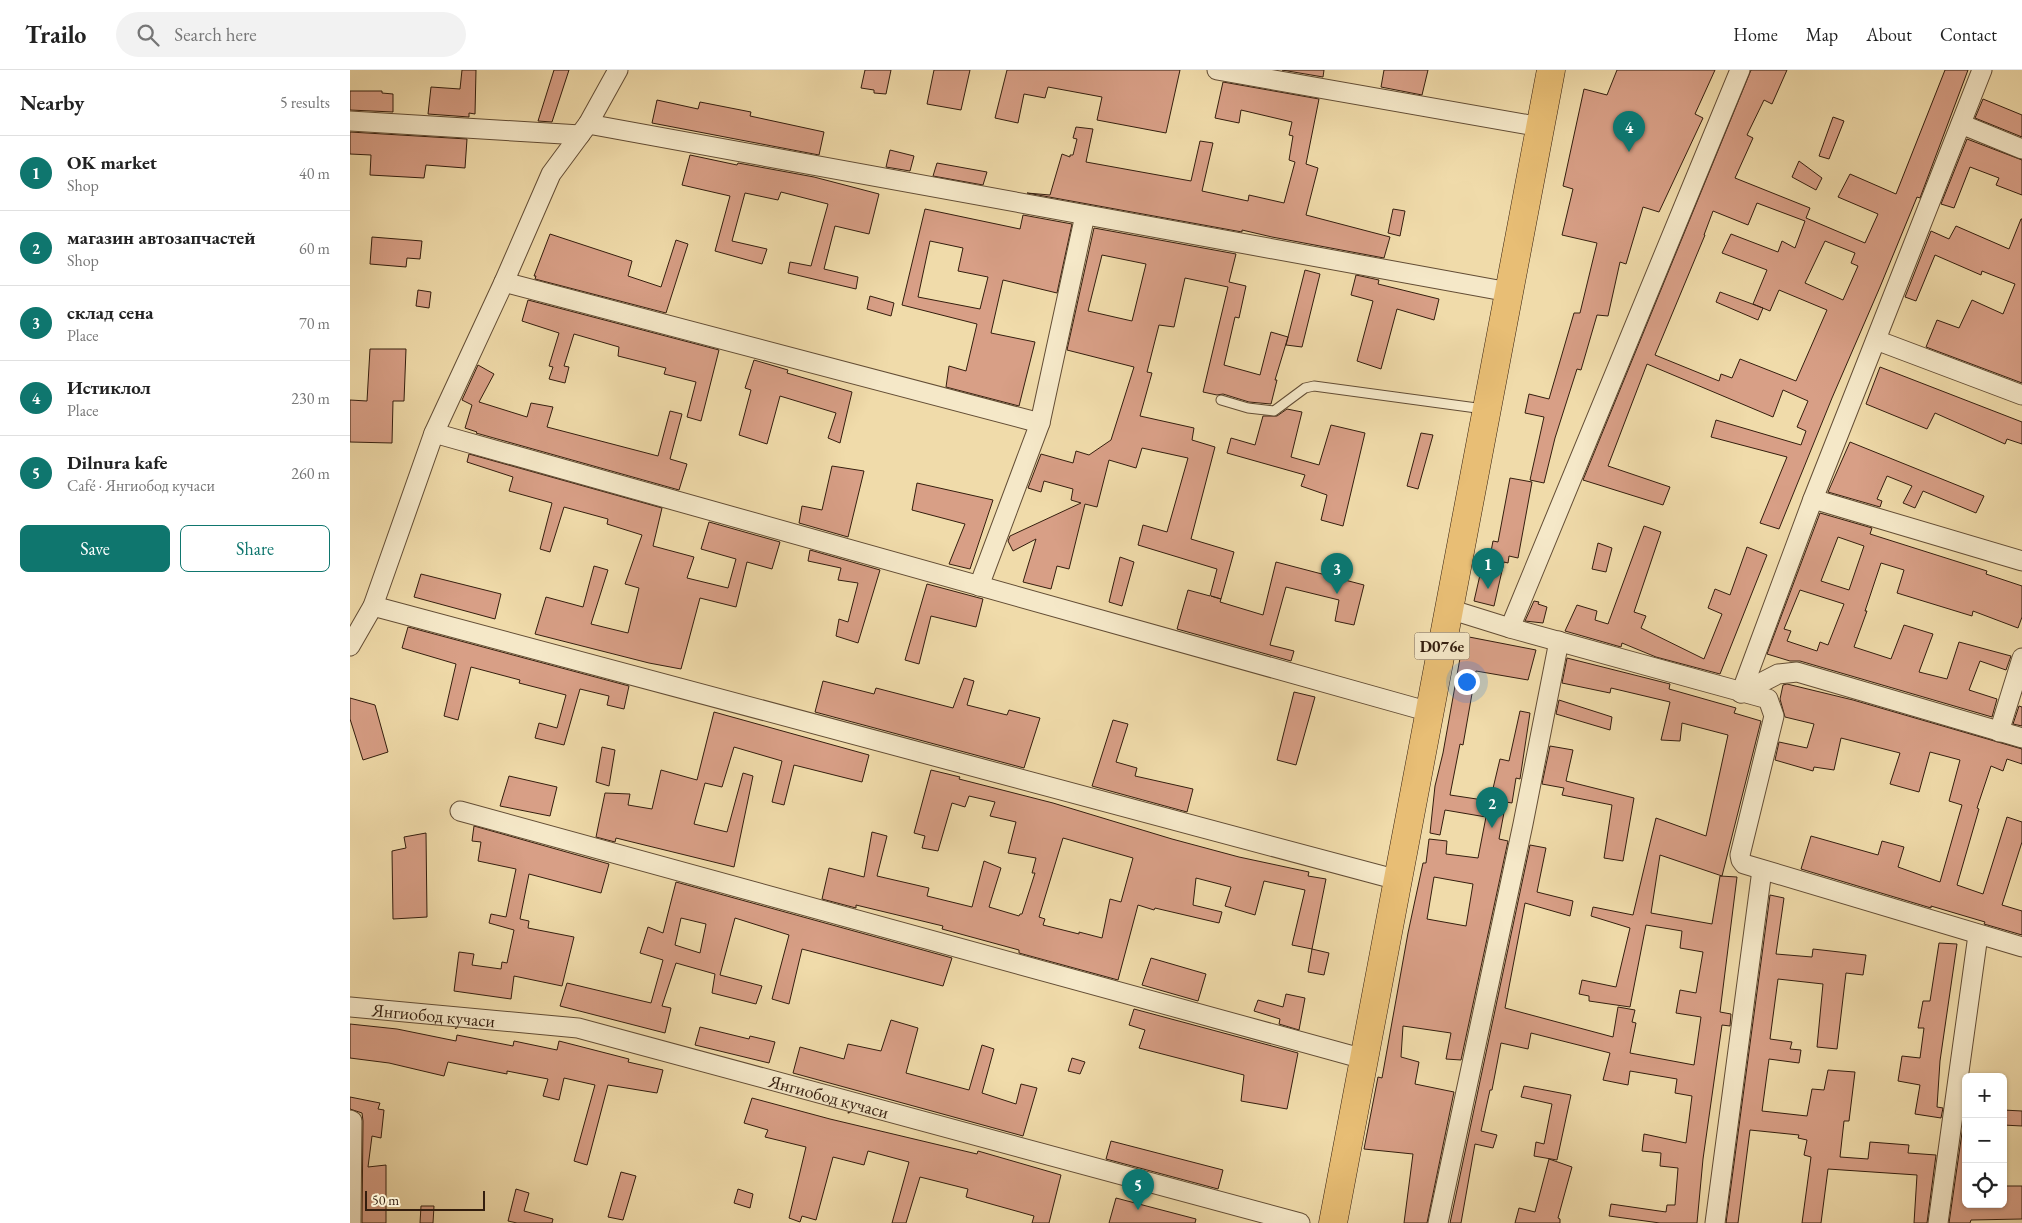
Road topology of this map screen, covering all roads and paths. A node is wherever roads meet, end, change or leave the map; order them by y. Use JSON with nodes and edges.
{"nodes":[{"id":1,"x":618,"y":70,"type":"edge"},
{"id":2,"x":1217,"y":70,"type":"edge"},
{"id":3,"x":1551,"y":70,"type":"edge"},
{"id":4,"x":1740,"y":70,"type":"edge"},
{"id":5,"x":1982,"y":70,"type":"edge"},
{"id":6,"x":350,"y":121,"type":"edge"},
{"id":7,"x":1961,"y":124,"type":"junction"},
{"id":8,"x":1540,"y":127,"type":"junction"},
{"id":9,"x":584,"y":130,"type":"junction"},
{"id":10,"x":2022,"y":148,"type":"edge"},
{"id":11,"x":1085,"y":215,"type":"junction"},
{"id":12,"x":504,"y":282,"type":"junction"},
{"id":13,"x":1509,"y":292,"type":"junction"},
{"id":14,"x":1876,"y":340,"type":"junction"},
{"id":15,"x":2022,"y":395,"type":"edge"},
{"id":16,"x":1221,"y":400,"type":"dead end"},
{"id":17,"x":1487,"y":410,"type":"junction"},
{"id":18,"x":1040,"y":423,"type":"junction"},
{"id":19,"x":434,"y":433,"type":"junction"},
{"id":20,"x":1813,"y":499,"type":"junction"},
{"id":21,"x":2022,"y":561,"type":"edge"},
{"id":22,"x":979,"y":586,"type":"junction"},
{"id":23,"x":373,"y":606,"type":"junction"},
{"id":24,"x":1449,"y":609,"type":"junction"},
{"id":25,"x":1510,"y":628,"type":"junction"},
{"id":26,"x":1559,"y":641,"type":"junction"},
{"id":27,"x":350,"y":646,"type":"edge"},
{"id":28,"x":2022,"y":658,"type":"edge"},
{"id":29,"x":1741,"y":692,"type":"junction"},
{"id":30,"x":1430,"y":712,"type":"junction"},
{"id":31,"x":1999,"y":732,"type":"junction"},
{"id":32,"x":2022,"y":738,"type":"edge"},
{"id":33,"x":460,"y":811,"type":"dead end"},
{"id":34,"x":1762,"y":870,"type":"junction"},
{"id":35,"x":1398,"y":880,"type":"junction"},
{"id":36,"x":1978,"y":935,"type":"junction"},
{"id":37,"x":2022,"y":947,"type":"edge"},
{"id":38,"x":350,"y":1007,"type":"edge"},
{"id":39,"x":1364,"y":1059,"type":"junction"},
{"id":40,"x":350,"y":1120,"type":"edge"},
{"id":41,"x":351,"y":1223,"type":"edge"},
{"id":42,"x":1300,"y":1223,"type":"edge"},
{"id":43,"x":1333,"y":1223,"type":"edge"},
{"id":44,"x":1438,"y":1223,"type":"edge"},
{"id":45,"x":1715,"y":1223,"type":"edge"},
{"id":46,"x":1938,"y":1223,"type":"edge"}],
"edges":[{"from":1,"to":9,"type":"street"},
{"from":2,"to":8,"type":"street"},
{"from":3,"to":8,"type":"main road","number":"D076e"},
{"from":4,"to":25,"type":"street"},
{"from":5,"to":7,"type":"street"},
{"from":6,"to":9,"type":"street"},
{"from":7,"to":10,"type":"street"},
{"from":7,"to":14,"type":"street"},
{"from":8,"to":13,"type":"main road","number":"D076e"},
{"from":9,"to":11,"type":"street"},
{"from":9,"to":12,"type":"street"},
{"from":11,"to":13,"type":"street"},
{"from":11,"to":18,"type":"street"},
{"from":12,"to":18,"type":"street"},
{"from":12,"to":19,"type":"street"},
{"from":13,"to":17,"type":"main road","number":"D076e"},
{"from":14,"to":15,"type":"street"},
{"from":14,"to":20,"type":"street"},
{"from":16,"to":17,"type":"lane"},
{"from":17,"to":24,"type":"main road","number":"D076e"},
{"from":18,"to":22,"type":"street"},
{"from":19,"to":22,"type":"street"},
{"from":19,"to":23,"type":"street"},
{"from":20,"to":21,"type":"street"},
{"from":20,"to":29,"type":"street"},
{"from":22,"to":30,"type":"street"},
{"from":23,"to":27,"type":"street"},
{"from":23,"to":35,"type":"street"},
{"from":24,"to":25,"type":"street"},
{"from":24,"to":30,"type":"main road","number":"D076e"},
{"from":25,"to":26,"type":"street"},
{"from":26,"to":29,"type":"street"},
{"from":26,"to":44,"type":"street"},
{"from":28,"to":31,"type":"street"},
{"from":29,"to":31,"type":"street"},
{"from":29,"to":34,"type":"street"},
{"from":30,"to":35,"type":"main road","number":"D076e"},
{"from":31,"to":32,"type":"street"},
{"from":33,"to":39,"type":"street"},
{"from":34,"to":36,"type":"street"},
{"from":34,"to":45,"type":"street"},
{"from":35,"to":39,"type":"main road","number":"D076e"},
{"from":36,"to":37,"type":"street"},
{"from":36,"to":46,"type":"street"},
{"from":38,"to":42,"type":"street","name":"Янгиобод кучаси"},
{"from":39,"to":43,"type":"main road","number":"D076e"},
{"from":40,"to":41,"type":"street"}]}
